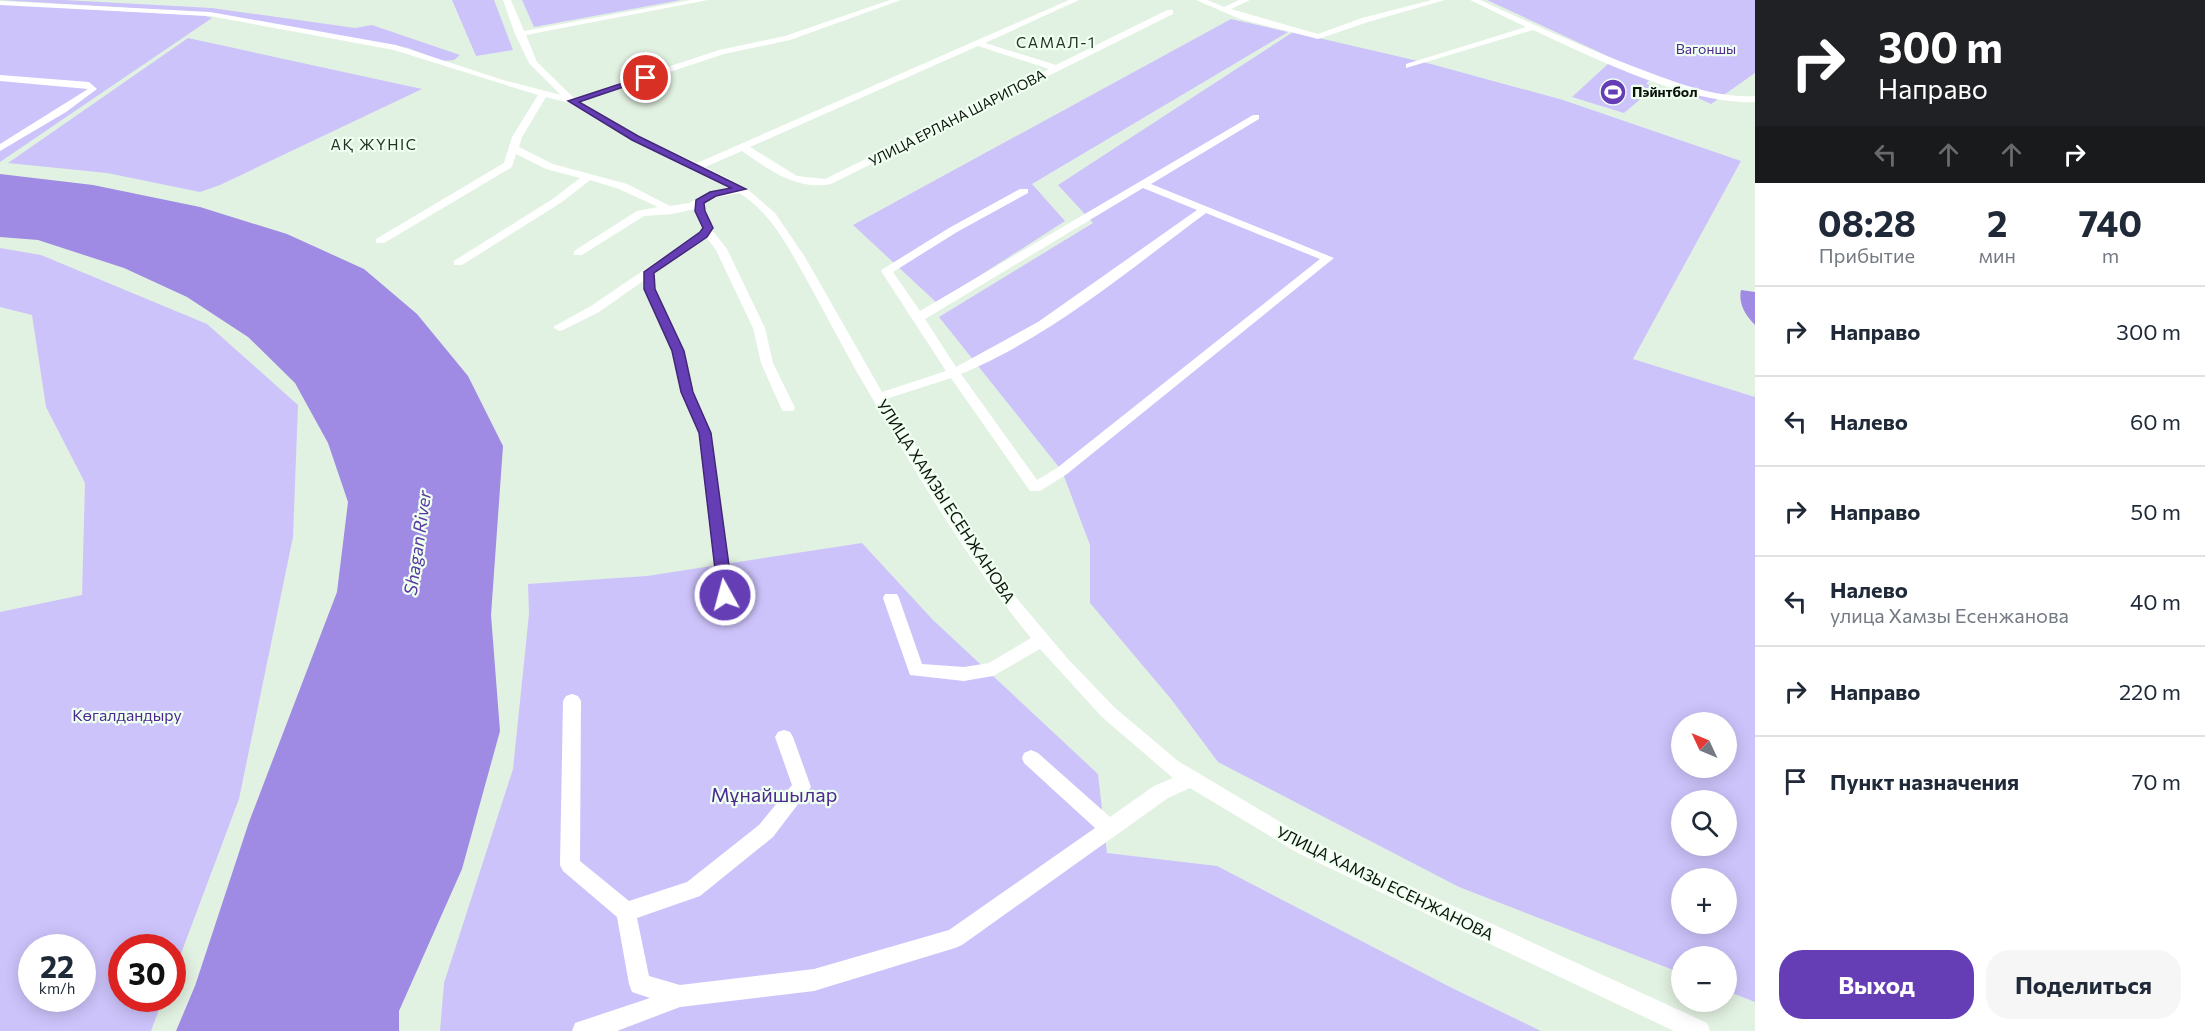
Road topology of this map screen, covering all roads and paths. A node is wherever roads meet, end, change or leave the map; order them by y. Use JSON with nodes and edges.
{"nodes":[{"id":1,"x":507,"y":0,"type":"edge"},
{"id":2,"x":704,"y":0,"type":"edge"},
{"id":3,"x":897,"y":0,"type":"edge"},
{"id":4,"x":1075,"y":0,"type":"edge"},
{"id":5,"x":1200,"y":0,"type":"edge"},
{"id":6,"x":1246,"y":0,"type":"edge"},
{"id":7,"x":1441,"y":0,"type":"edge"},
{"id":8,"x":1474,"y":0,"type":"edge"},
{"id":9,"x":0,"y":3,"type":"edge"},
{"id":10,"x":1225,"y":9,"type":"junction"},
{"id":11,"x":1170,"y":12,"type":"dead end"},
{"id":12,"x":1533,"y":27,"type":"junction"},
{"id":13,"x":519,"y":34,"type":"junction"},
{"id":14,"x":978,"y":43,"type":"junction"},
{"id":15,"x":1409,"y":66,"type":"dead end"},
{"id":16,"x":1056,"y":68,"type":"junction"},
{"id":17,"x":0,"y":78,"type":"edge"},
{"id":18,"x":543,"y":94,"type":"junction"},
{"id":19,"x":1755,"y":99,"type":"edge"},
{"id":20,"x":572,"y":101,"type":"junction"},
{"id":21,"x":1256,"y":117,"type":"dead end"},
{"id":22,"x":0,"y":148,"type":"edge"},
{"id":23,"x":514,"y":148,"type":"junction"},
{"id":24,"x":745,"y":148,"type":"junction"},
{"id":25,"x":697,"y":167,"type":"junction"},
{"id":26,"x":586,"y":178,"type":"junction"},
{"id":27,"x":1142,"y":184,"type":"junction"},
{"id":28,"x":741,"y":189,"type":"junction"},
{"id":29,"x":1024,"y":191,"type":"dead end"},
{"id":30,"x":700,"y":202,"type":"junction"},
{"id":31,"x":1205,"y":209,"type":"junction"},
{"id":32,"x":672,"y":211,"type":"junction"},
{"id":33,"x":707,"y":231,"type":"junction"},
{"id":34,"x":380,"y":241,"type":"dead end"},
{"id":35,"x":578,"y":253,"type":"dead end"},
{"id":36,"x":458,"y":263,"type":"dead end"},
{"id":37,"x":649,"y":272,"type":"junction"},
{"id":38,"x":919,"y":317,"type":"junction"},
{"id":39,"x":559,"y":327,"type":"dead end"},
{"id":40,"x":954,"y":373,"type":"junction"},
{"id":41,"x":878,"y":398,"type":"junction"},
{"id":42,"x":788,"y":408,"type":"dead end"},
{"id":43,"x":725,"y":595,"type":"dead end"},
{"id":44,"x":891,"y":598,"type":"dead end"},
{"id":45,"x":1042,"y":640,"type":"junction"},
{"id":46,"x":572,"y":701,"type":"dead end"},
{"id":47,"x":784,"y":737,"type":"dead end"},
{"id":48,"x":1031,"y":758,"type":"dead end"},
{"id":49,"x":1190,"y":779,"type":"junction"},
{"id":50,"x":1109,"y":828,"type":"junction"},
{"id":51,"x":626,"y":912,"type":"junction"},
{"id":52,"x":680,"y":996,"type":"junction"},
{"id":53,"x":583,"y":1031,"type":"edge"},
{"id":54,"x":1699,"y":1031,"type":"edge"}],
"edges":[{"from":1,"to":13,"type":"street","name":"УЛИЦА ХАМЗЫ ЕСЕНЖАНОВА"},
{"from":2,"to":13,"type":"street"},
{"from":3,"to":20,"type":"street"},
{"from":4,"to":14,"type":"street"},
{"from":5,"to":10,"type":"street"},
{"from":6,"to":10,"type":"street"},
{"from":7,"to":10,"type":"street"},
{"from":8,"to":12,"type":"street"},
{"from":9,"to":18,"type":"street"},
{"from":11,"to":16,"type":"street","name":"УЛИЦА ЕРЛАНА ШАРИПОВА"},
{"from":12,"to":15,"type":"street"},
{"from":12,"to":19,"type":"street"},
{"from":13,"to":20,"type":"street","name":"УЛИЦА ХАМЗЫ ЕСЕНЖАНОВА"},
{"from":14,"to":16,"type":"street"},
{"from":14,"to":24,"type":"street"},
{"from":16,"to":24,"type":"street","name":"УЛИЦА ЕРЛАНА ШАРИПОВА"},
{"from":17,"to":22,"type":"street"},
{"from":18,"to":20,"type":"street"},
{"from":18,"to":23,"type":"street"},
{"from":20,"to":25,"type":"street","name":"УЛИЦА ХАМЗЫ ЕСЕНЖАНОВА"},
{"from":21,"to":27,"type":"street"},
{"from":23,"to":26,"type":"street"},
{"from":23,"to":34,"type":"street"},
{"from":24,"to":25,"type":"street"},
{"from":25,"to":28,"type":"street","name":"УЛИЦА ХАМЗЫ ЕСЕНЖАНОВА"},
{"from":26,"to":32,"type":"street"},
{"from":26,"to":36,"type":"street"},
{"from":27,"to":31,"type":"street"},
{"from":27,"to":38,"type":"street"},
{"from":28,"to":30,"type":"street"},
{"from":28,"to":41,"type":"street","name":"УЛИЦА ХАМЗЫ ЕСЕНЖАНОВА"},
{"from":29,"to":38,"type":"street"},
{"from":30,"to":32,"type":"street"},
{"from":30,"to":33,"type":"street"},
{"from":31,"to":40,"type":"street"},
{"from":31,"to":40,"type":"street"},
{"from":32,"to":35,"type":"street"},
{"from":33,"to":37,"type":"street"},
{"from":33,"to":42,"type":"street"},
{"from":37,"to":39,"type":"street"},
{"from":37,"to":43,"type":"street"},
{"from":38,"to":40,"type":"street"},
{"from":40,"to":41,"type":"street"},
{"from":41,"to":45,"type":"street","name":"УЛИЦА ХАМЗЫ ЕСЕНЖАНОВА"},
{"from":44,"to":45,"type":"street"},
{"from":45,"to":49,"type":"street","name":"УЛИЦА ХАМЗЫ ЕСЕНЖАНОВА"},
{"from":46,"to":51,"type":"street"},
{"from":47,"to":51,"type":"street"},
{"from":48,"to":50,"type":"street"},
{"from":49,"to":50,"type":"street"},
{"from":49,"to":54,"type":"street","name":"УЛИЦА ХАМЗЫ ЕСЕНЖАНОВА"},
{"from":50,"to":52,"type":"street"},
{"from":51,"to":52,"type":"street"},
{"from":52,"to":53,"type":"street"}]}
